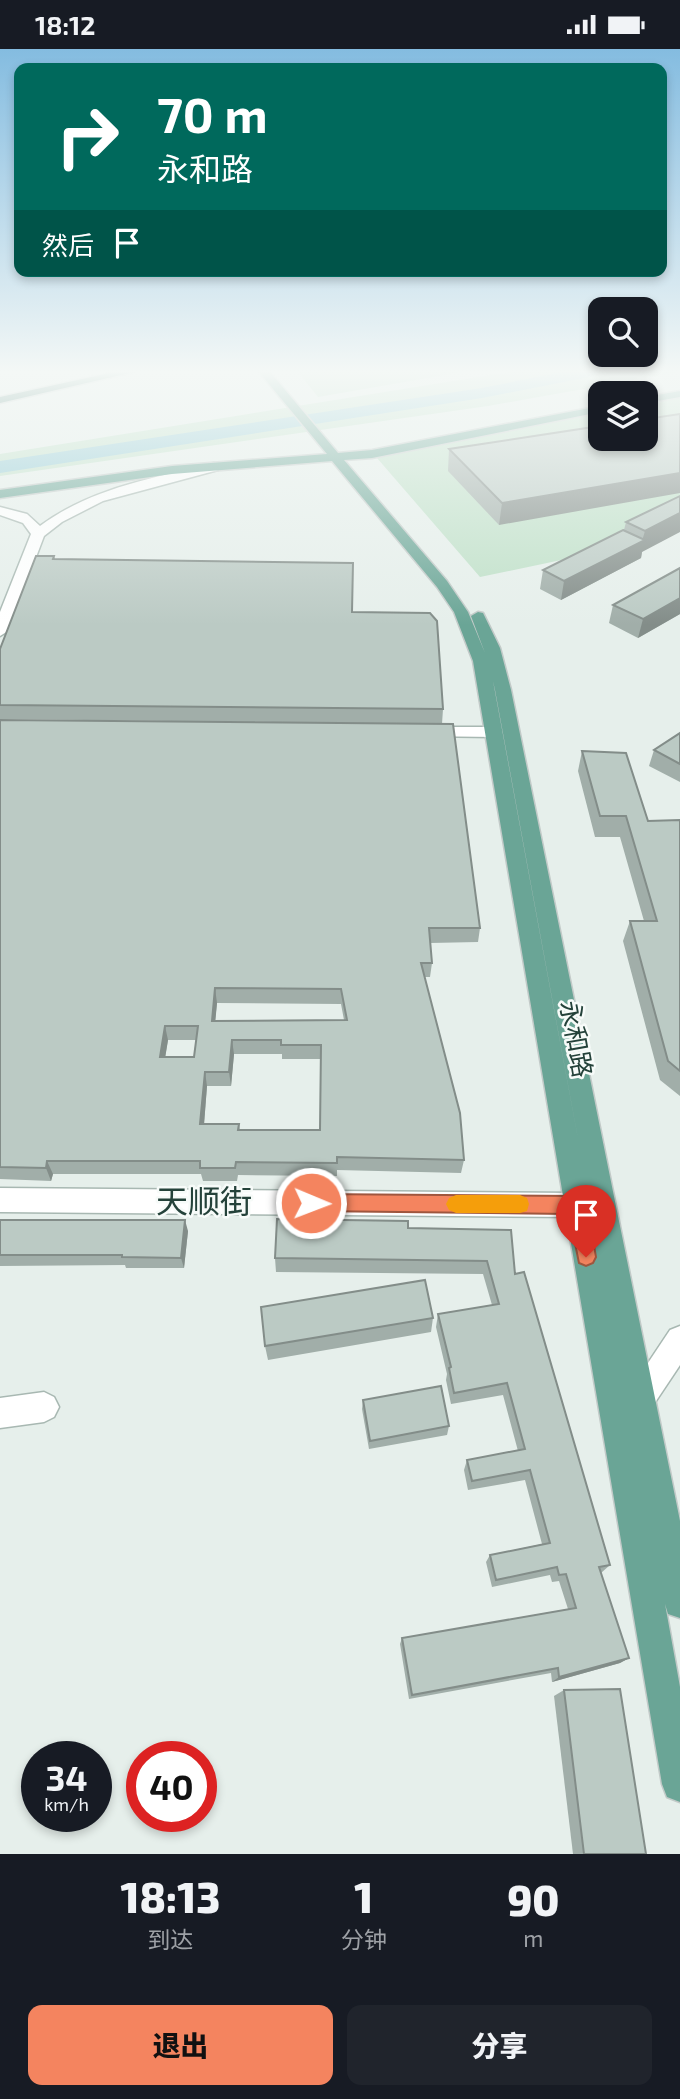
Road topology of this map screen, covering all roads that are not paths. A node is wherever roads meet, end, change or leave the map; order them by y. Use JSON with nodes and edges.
{"nodes":[{"id":1,"x":309,"y":456,"type":"edge"},
{"id":2,"x":340,"y":456,"type":"edge"},
{"id":3,"x":340,"y":456,"type":"edge"},
{"id":4,"x":214,"y":467,"type":"junction"},
{"id":5,"x":0,"y":493,"type":"edge"},
{"id":6,"x":0,"y":511,"type":"edge"},
{"id":7,"x":38,"y":534,"type":"junction"},
{"id":8,"x":0,"y":631,"type":"edge"},
{"id":9,"x":404,"y":731,"type":"edge"},
{"id":10,"x":494,"y":733,"type":"junction"},
{"id":11,"x":0,"y":1200,"type":"edge"},
{"id":12,"x":577,"y":1205,"type":"junction"},
{"id":13,"x":680,"y":1341,"type":"edge"},
{"id":14,"x":640,"y":1400,"type":"junction"},
{"id":15,"x":44,"y":1408,"type":"dead end"},
{"id":16,"x":0,"y":1413,"type":"edge"},
{"id":17,"x":680,"y":1602,"type":"edge"},
{"id":18,"x":680,"y":1784,"type":"edge"}],
"edges":[{"from":1,"to":4,"type":"main road"},
{"from":2,"to":10,"type":"main road","name":"永和路"},
{"from":3,"to":14,"type":"main road","name":"永和路"},
{"from":4,"to":5,"type":"main road"},
{"from":4,"to":7,"type":"street"},
{"from":6,"to":7,"type":"street"},
{"from":7,"to":8,"type":"street"},
{"from":9,"to":10,"type":"street"},
{"from":10,"to":12,"type":"main road","name":"永和路"},
{"from":11,"to":12,"type":"street","name":"天顺街"},
{"from":12,"to":18,"type":"main road","name":"永和路"},
{"from":13,"to":14,"type":"street"},
{"from":14,"to":17,"type":"main road","name":"永和路"},
{"from":15,"to":16,"type":"street"}]}
